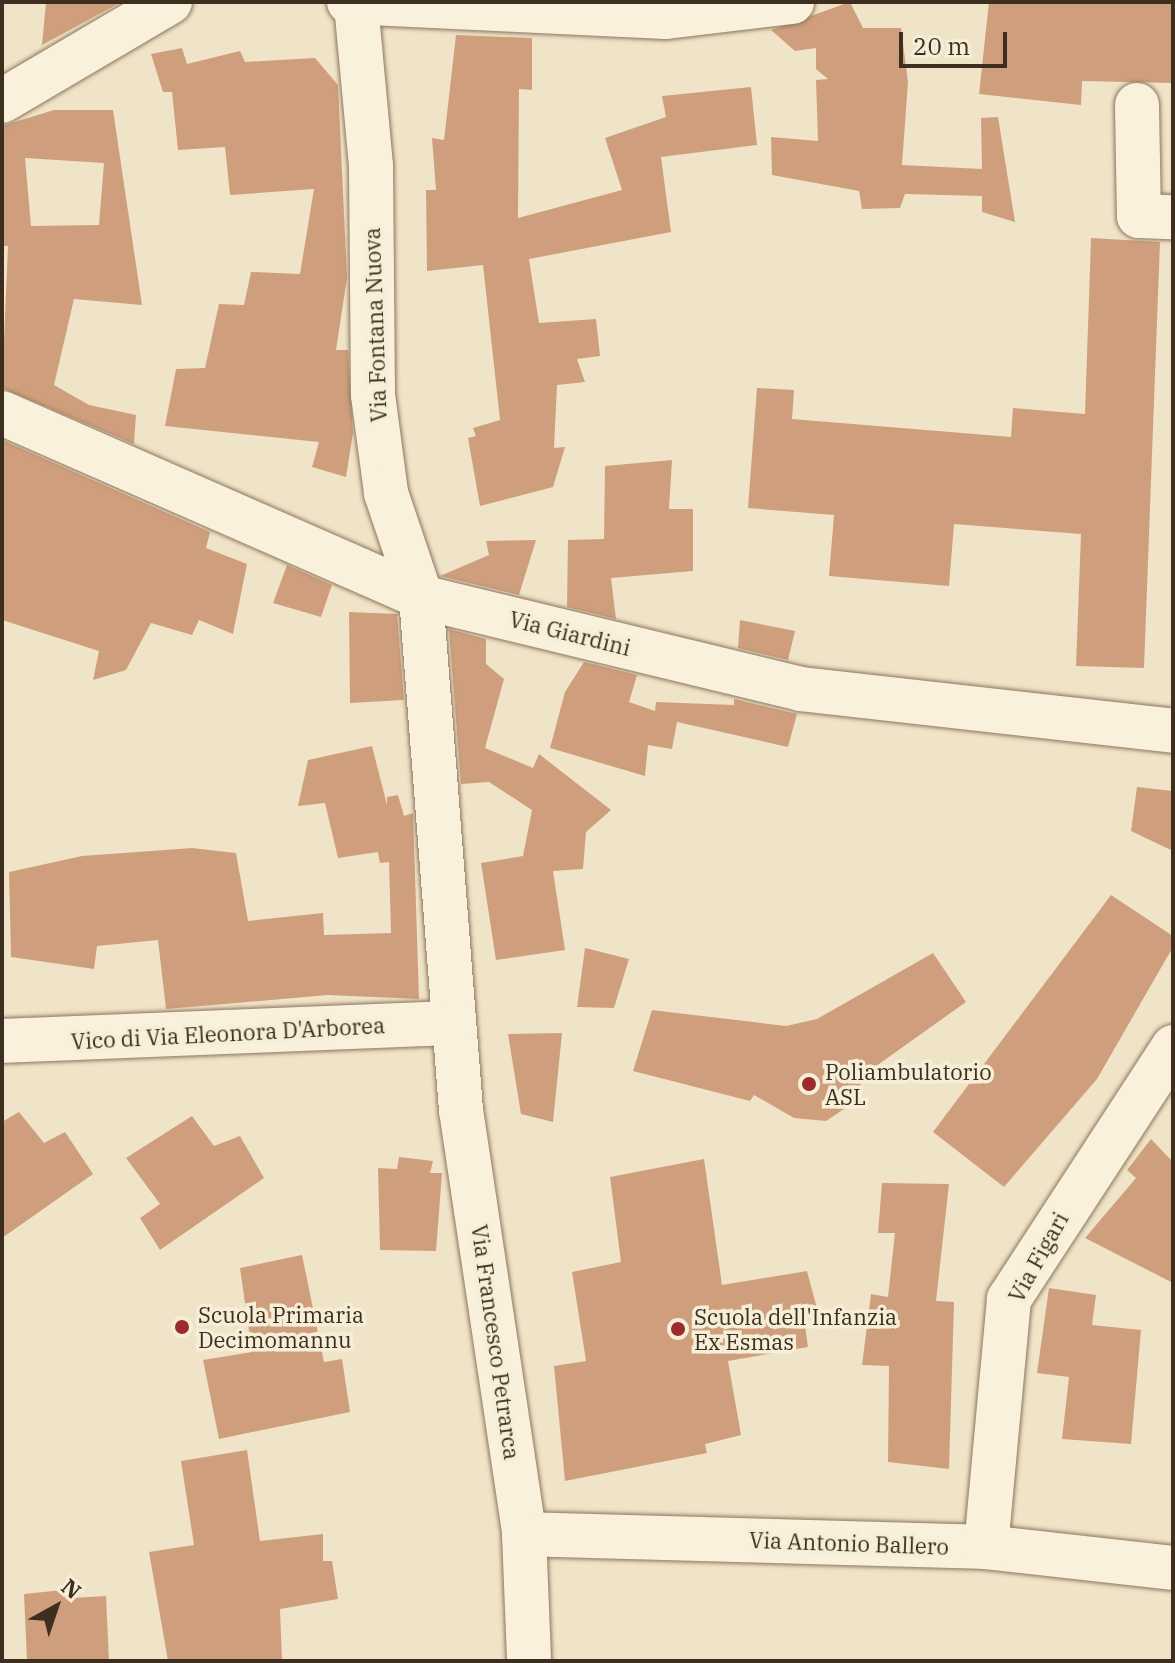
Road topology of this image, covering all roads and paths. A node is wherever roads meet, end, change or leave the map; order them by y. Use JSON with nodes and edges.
{"nodes":[{"id":1,"x":170,"y":2,"type":"edge"},
{"id":2,"x":792,"y":2,"type":"edge"},
{"id":3,"x":352,"y":3,"type":"edge"},
{"id":4,"x":2,"y":101,"type":"edge"},
{"id":5,"x":1137,"y":105,"type":"dead end"},
{"id":6,"x":1173,"y":217,"type":"edge"},
{"id":7,"x":2,"y":413,"type":"edge"},
{"id":8,"x":421,"y":597,"type":"junction"},
{"id":9,"x":1173,"y":731,"type":"edge"},
{"id":10,"x":454,"y":1023,"type":"junction"},
{"id":11,"x":2,"y":1041,"type":"edge"},
{"id":12,"x":1173,"y":1047,"type":"edge"},
{"id":13,"x":524,"y":1534,"type":"junction"},
{"id":14,"x":986,"y":1547,"type":"junction"},
{"id":15,"x":1173,"y":1568,"type":"edge"},
{"id":16,"x":529,"y":1661,"type":"edge"}],
"edges":[{"from":1,"to":4,"type":"street"},
{"from":2,"to":3,"type":"street"},
{"from":3,"to":8,"type":"street","name":"Via Fontana Nuova"},
{"from":5,"to":6,"type":"street"},
{"from":7,"to":8,"type":"street","name":"Via Giardini"},
{"from":8,"to":9,"type":"street","name":"Via Giardini"},
{"from":8,"to":10,"type":"street","name":"Via Fontana Nuova"},
{"from":10,"to":11,"type":"street","name":"Vico di Via Eleonora D'Arborea"},
{"from":10,"to":13,"type":"street","name":"Via Francesco Petrarca"},
{"from":12,"to":14,"type":"street","name":"Via Figari"},
{"from":13,"to":14,"type":"street","name":"Via Antonio Ballero"},
{"from":13,"to":16,"type":"street","name":"Via Francesco Petrarca"},
{"from":14,"to":15,"type":"street","name":"Via Antonio Ballero"}]}
